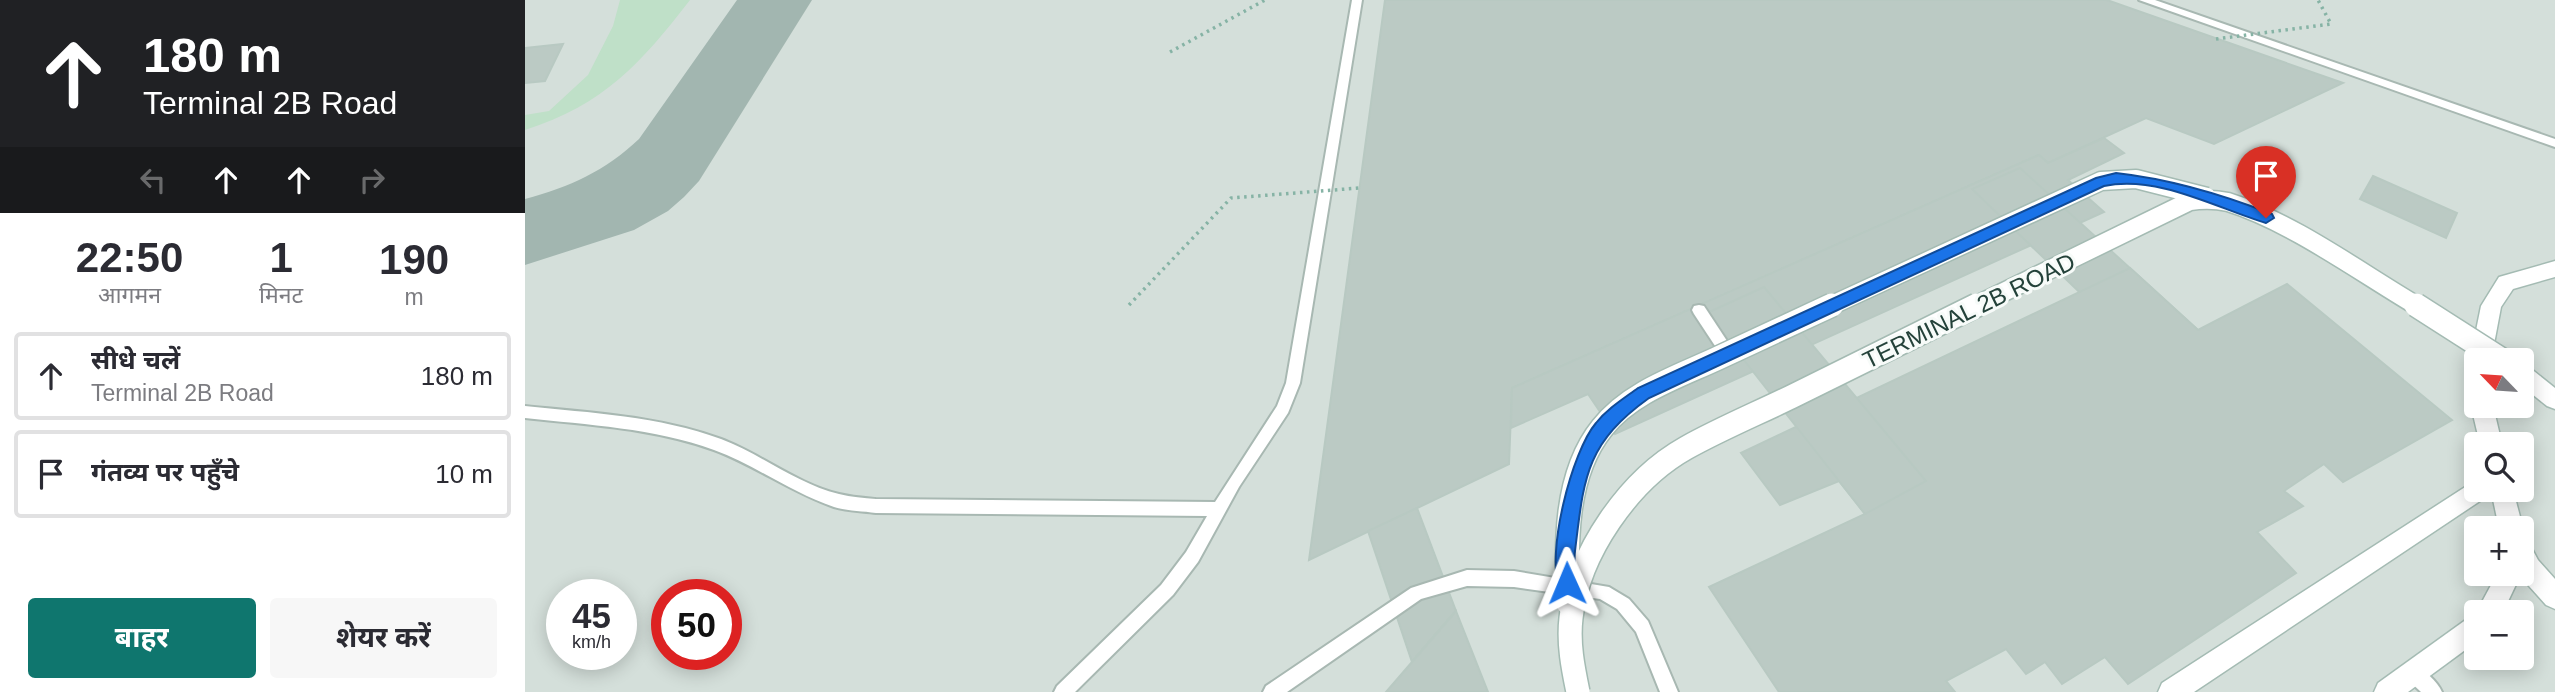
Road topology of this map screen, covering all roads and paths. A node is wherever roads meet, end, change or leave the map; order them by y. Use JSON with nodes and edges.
{"nodes":[{"id":1,"x":1265,"y":0,"type":"edge"},
{"id":2,"x":1357,"y":0,"type":"edge"},
{"id":3,"x":2144,"y":0,"type":"edge"},
{"id":4,"x":2318,"y":0,"type":"edge"},
{"id":5,"x":2216,"y":39,"type":"dead end"},
{"id":6,"x":1170,"y":52,"type":"dead end"},
{"id":7,"x":2555,"y":143,"type":"edge"},
{"id":8,"x":1359,"y":188,"type":"dead end"},
{"id":9,"x":2227,"y":202,"type":"junction"},
{"id":10,"x":2555,"y":269,"type":"edge"},
{"id":11,"x":1129,"y":305,"type":"dead end"},
{"id":12,"x":1699,"y":310,"type":"dead end"},
{"id":13,"x":2483,"y":348,"type":"edge"},
{"id":14,"x":2484,"y":348,"type":"edge"},
{"id":15,"x":1728,"y":354,"type":"junction"},
{"id":16,"x":2534,"y":383,"type":"edge"},
{"id":17,"x":2555,"y":400,"type":"edge"},
{"id":18,"x":525,"y":412,"type":"edge"},
{"id":19,"x":2464,"y":499,"type":"edge"},
{"id":20,"x":1219,"y":509,"type":"junction"},
{"id":21,"x":2534,"y":574,"type":"edge"},
{"id":22,"x":2555,"y":597,"type":"edge"},
{"id":23,"x":2464,"y":636,"type":"edge"},
{"id":24,"x":1570,"y":637,"type":"junction"},
{"id":25,"x":2413,"y":673,"type":"junction"},
{"id":26,"x":1063,"y":692,"type":"edge"},
{"id":27,"x":1272,"y":692,"type":"edge"},
{"id":28,"x":1578,"y":692,"type":"edge"},
{"id":29,"x":1669,"y":692,"type":"edge"},
{"id":30,"x":2171,"y":692,"type":"edge"},
{"id":31,"x":2387,"y":692,"type":"edge"},
{"id":32,"x":2433,"y":692,"type":"edge"}],
"edges":[{"from":1,"to":6,"type":"path"},
{"from":2,"to":20,"type":"lane"},
{"from":3,"to":7,"type":"lane"},
{"from":4,"to":5,"type":"path","bridge":true},
{"from":8,"to":11,"type":"path","bridge":true},
{"from":9,"to":14,"type":"main road","name":"TERMINAL 2B ROAD","bridge":true},
{"from":9,"to":15,"type":"main road","bridge":true},
{"from":9,"to":24,"type":"main road","name":"TERMINAL 2B ROAD","bridge":true},
{"from":10,"to":13,"type":"main road"},
{"from":12,"to":15,"type":"lane"},
{"from":15,"to":24,"type":"main road","bridge":true},
{"from":16,"to":17,"type":"main road"},
{"from":18,"to":20,"type":"lane"},
{"from":19,"to":30,"type":"main road"},
{"from":20,"to":26,"type":"lane"},
{"from":21,"to":22,"type":"main road"},
{"from":23,"to":25,"type":"main road"},
{"from":24,"to":28,"type":"main road","name":"TERMINAL 2B ROAD","bridge":true},
{"from":25,"to":31,"type":"main road"},
{"from":25,"to":32,"type":"lane"},
{"from":27,"to":29,"type":"lane"}]}
